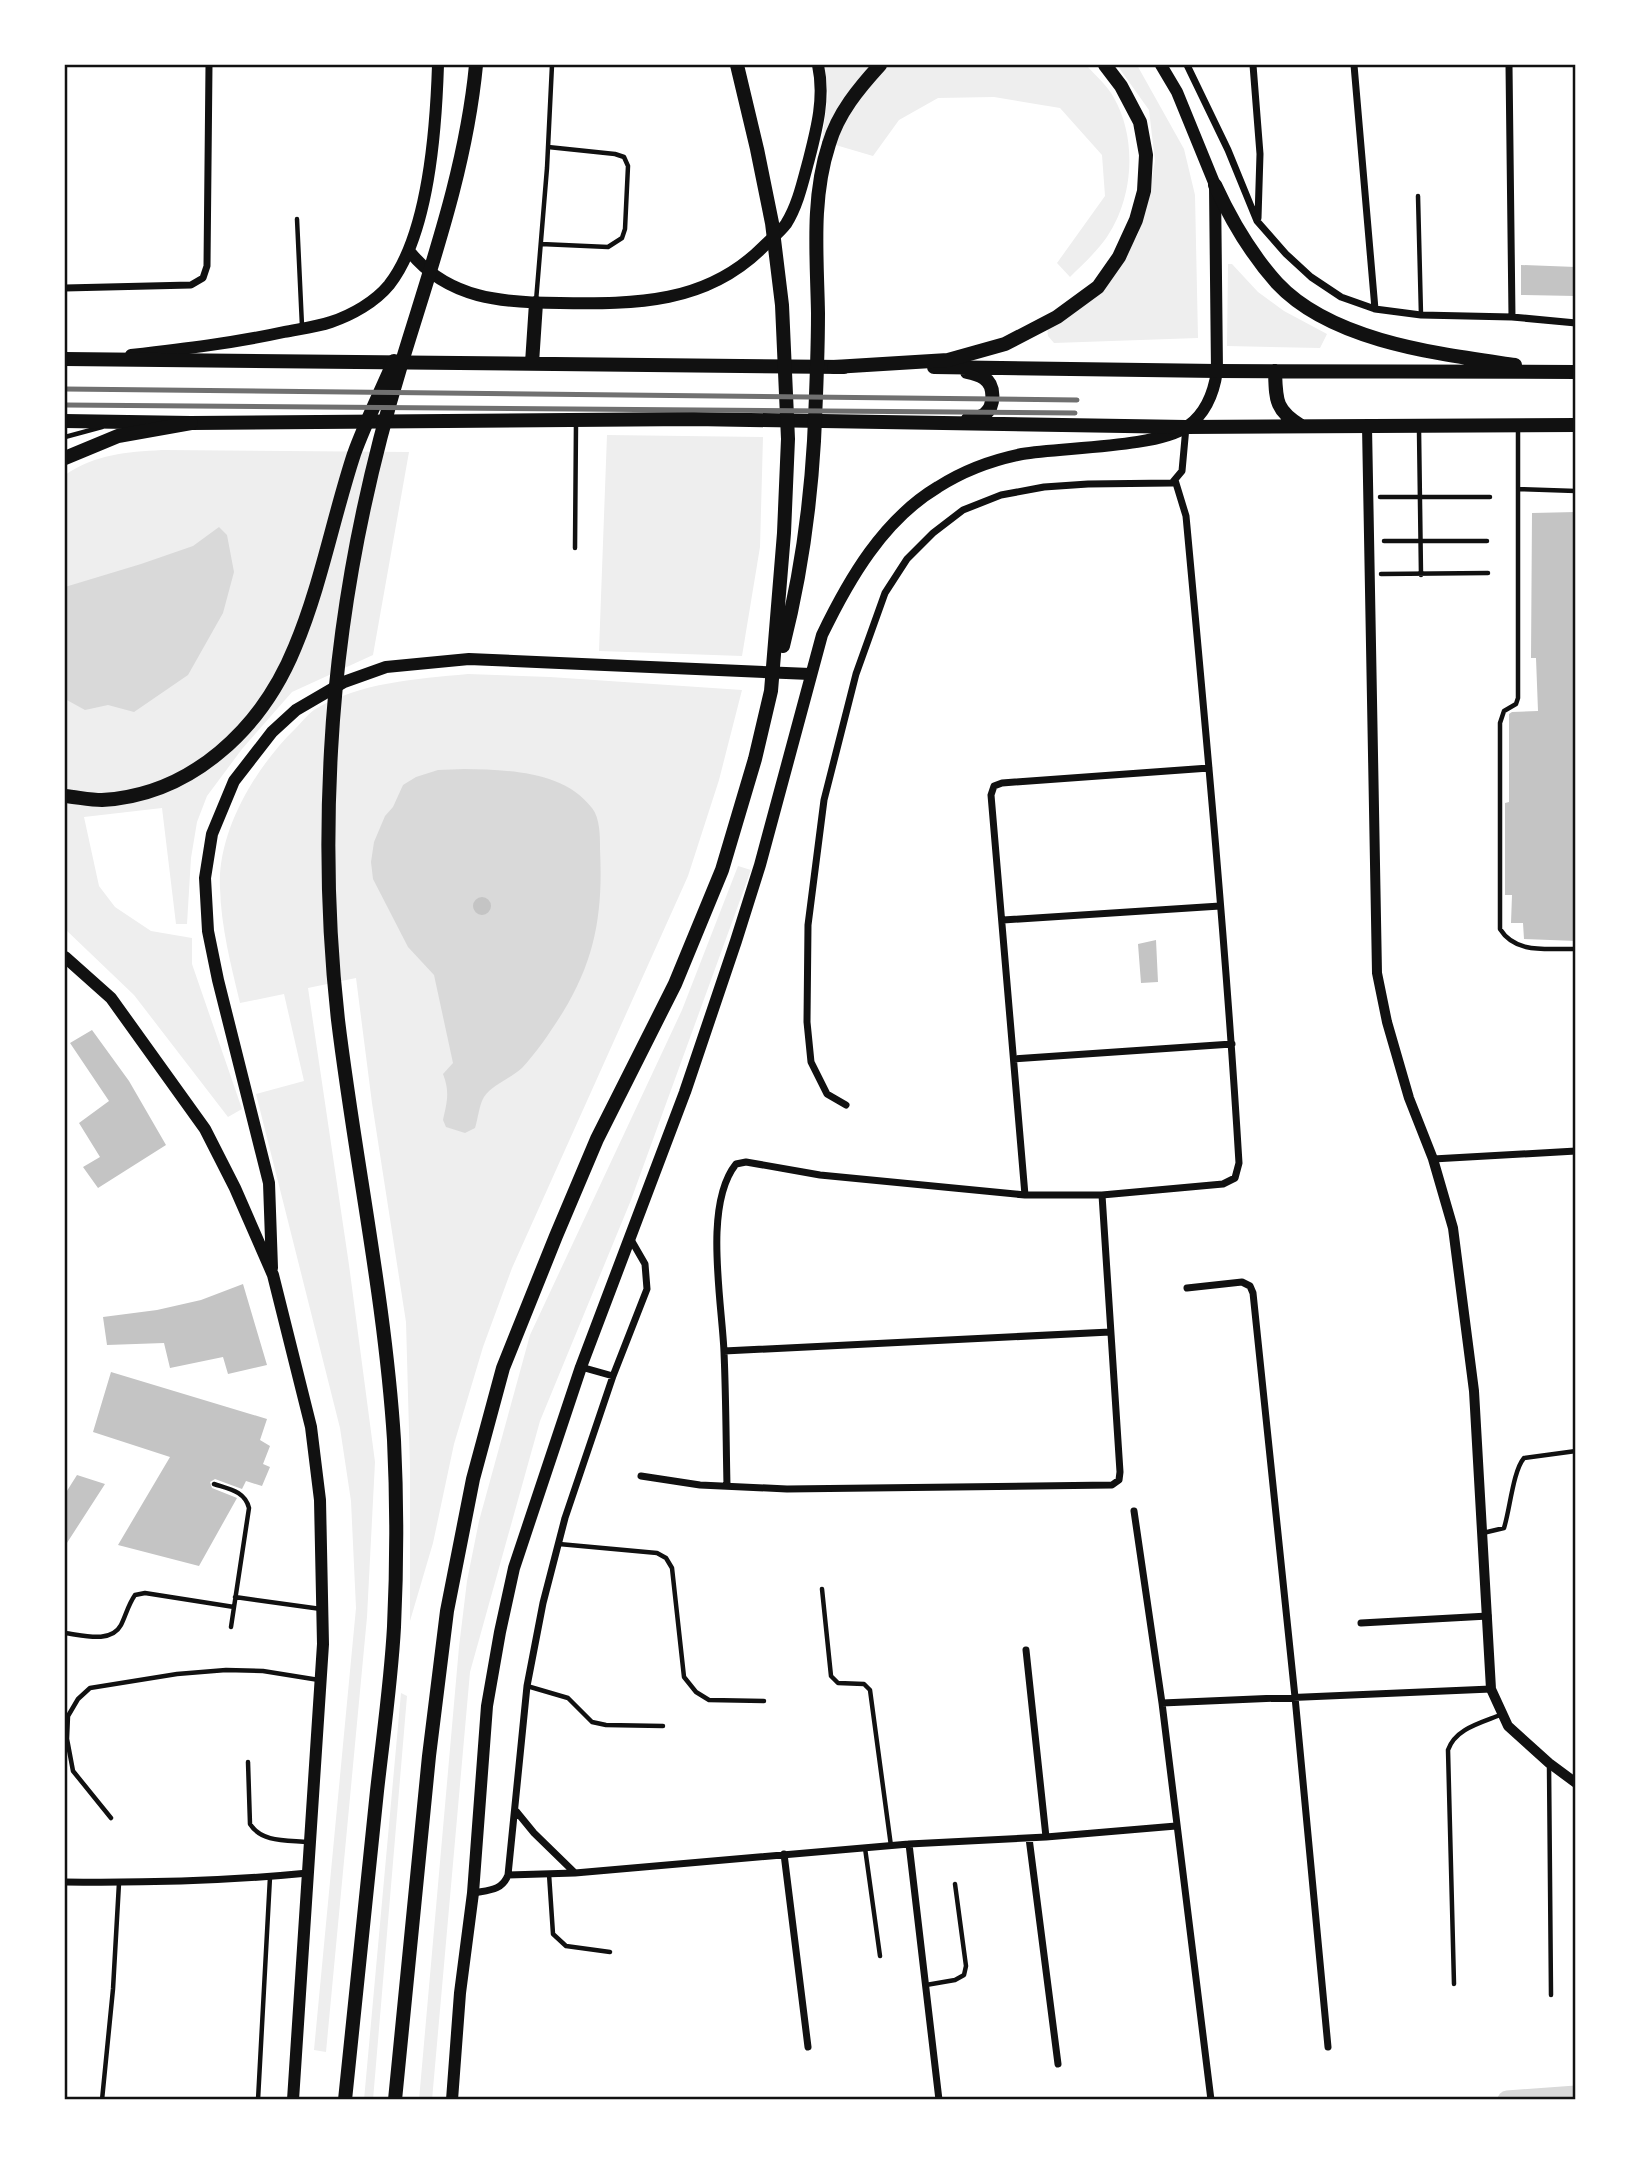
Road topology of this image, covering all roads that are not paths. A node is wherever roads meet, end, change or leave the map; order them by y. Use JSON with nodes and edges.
{"nodes":[{"id":1,"x":209,"y":65,"type":"edge"},
{"id":2,"x":438,"y":65,"type":"edge"},
{"id":3,"x":476,"y":65,"type":"edge"},
{"id":4,"x":552,"y":65,"type":"edge"},
{"id":5,"x":737,"y":65,"type":"edge"},
{"id":6,"x":818,"y":65,"type":"edge"},
{"id":7,"x":880,"y":65,"type":"edge"},
{"id":8,"x":1105,"y":65,"type":"edge"},
{"id":9,"x":1161,"y":65,"type":"edge"},
{"id":10,"x":1187,"y":65,"type":"edge"},
{"id":11,"x":1253,"y":65,"type":"edge"},
{"id":12,"x":1354,"y":65,"type":"edge"},
{"id":13,"x":1509,"y":65,"type":"edge"},
{"id":14,"x":548,"y":147,"type":"junction"},
{"id":15,"x":1215,"y":185,"type":"junction"},
{"id":16,"x":1418,"y":196,"type":"dead end"},
{"id":17,"x":297,"y":219,"type":"dead end"},
{"id":18,"x":1257,"y":221,"type":"junction"},
{"id":19,"x":541,"y":244,"type":"junction"},
{"id":20,"x":410,"y":252,"type":"junction"},
{"id":21,"x":65,"y":288,"type":"edge"},
{"id":22,"x":426,"y":288,"type":"junction"},
{"id":23,"x":536,"y":303,"type":"junction"},
{"id":24,"x":1375,"y":309,"type":"junction"},
{"id":25,"x":1421,"y":315,"type":"junction"},
{"id":26,"x":1512,"y":317,"type":"junction"},
{"id":27,"x":1576,"y":323,"type":"edge"},
{"id":28,"x":302,"y":328,"type":"junction"},
{"id":29,"x":65,"y":359,"type":"edge"},
{"id":30,"x":89,"y":359,"type":"junction"},
{"id":31,"x":532,"y":363,"type":"junction"},
{"id":32,"x":834,"y":367,"type":"junction"},
{"id":33,"x":952,"y":367,"type":"junction"},
{"id":34,"x":1217,"y":371,"type":"junction"},
{"id":35,"x":1275,"y":371,"type":"junction"},
{"id":36,"x":1573,"y":372,"type":"edge"},
{"id":37,"x":576,"y":420,"type":"junction"},
{"id":38,"x":65,"y":421,"type":"edge"},
{"id":39,"x":124,"y":422,"type":"junction"},
{"id":40,"x":954,"y":422,"type":"junction"},
{"id":41,"x":191,"y":423,"type":"junction"},
{"id":42,"x":1518,"y":425,"type":"junction"},
{"id":43,"x":1576,"y":425,"type":"edge"},
{"id":44,"x":1301,"y":426,"type":"junction"},
{"id":45,"x":1367,"y":426,"type":"junction"},
{"id":46,"x":1419,"y":426,"type":"junction"},
{"id":47,"x":1186,"y":427,"type":"junction"},
{"id":48,"x":65,"y":437,"type":"edge"},
{"id":49,"x":65,"y":458,"type":"edge"},
{"id":50,"x":1175,"y":480,"type":"junction"},
{"id":51,"x":1518,"y":489,"type":"junction"},
{"id":52,"x":1576,"y":491,"type":"edge"},
{"id":53,"x":1420,"y":496,"type":"junction"},
{"id":54,"x":1380,"y":497,"type":"dead end"},
{"id":55,"x":1490,"y":497,"type":"dead end"},
{"id":56,"x":1384,"y":541,"type":"dead end"},
{"id":57,"x":1421,"y":541,"type":"junction"},
{"id":58,"x":1487,"y":541,"type":"dead end"},
{"id":59,"x":575,"y":548,"type":"dead end"},
{"id":60,"x":1488,"y":573,"type":"dead end"},
{"id":61,"x":1381,"y":574,"type":"dead end"},
{"id":62,"x":1421,"y":575,"type":"junction"},
{"id":63,"x":810,"y":674,"type":"junction"},
{"id":64,"x":771,"y":691,"type":"junction"},
{"id":65,"x":1209,"y":768,"type":"junction"},
{"id":66,"x":65,"y":796,"type":"edge"},
{"id":67,"x":1220,"y":906,"type":"junction"},
{"id":68,"x":1003,"y":920,"type":"junction"},
{"id":69,"x":1576,"y":949,"type":"edge"},
{"id":70,"x":65,"y":957,"type":"edge"},
{"id":71,"x":1232,"y":1044,"type":"junction"},
{"id":72,"x":1014,"y":1059,"type":"junction"},
{"id":73,"x":846,"y":1105,"type":"dead end"},
{"id":74,"x":1576,"y":1151,"type":"edge"},
{"id":75,"x":1433,"y":1159,"type":"junction"},
{"id":76,"x":1026,"y":1195,"type":"junction"},
{"id":77,"x":1102,"y":1195,"type":"junction"},
{"id":78,"x":631,"y":1238,"type":"junction"},
{"id":79,"x":272,"y":1275,"type":"junction"},
{"id":80,"x":1187,"y":1287,"type":"dead end"},
{"id":81,"x":1110,"y":1332,"type":"junction"},
{"id":82,"x":724,"y":1351,"type":"junction"},
{"id":83,"x":581,"y":1367,"type":"junction"},
{"id":84,"x":613,"y":1376,"type":"junction"},
{"id":85,"x":1576,"y":1451,"type":"edge"},
{"id":86,"x":641,"y":1476,"type":"dead end"},
{"id":87,"x":214,"y":1484,"type":"dead end"},
{"id":88,"x":727,"y":1486,"type":"junction"},
{"id":89,"x":1134,"y":1511,"type":"dead end"},
{"id":90,"x":1483,"y":1533,"type":"junction"},
{"id":91,"x":558,"y":1544,"type":"junction"},
{"id":92,"x":822,"y":1588,"type":"dead end"},
{"id":93,"x":235,"y":1597,"type":"junction"},
{"id":94,"x":234,"y":1607,"type":"junction"},
{"id":95,"x":322,"y":1609,"type":"junction"},
{"id":96,"x":1488,"y":1616,"type":"junction"},
{"id":97,"x":1361,"y":1623,"type":"dead end"},
{"id":98,"x":231,"y":1627,"type":"dead end"},
{"id":99,"x":65,"y":1633,"type":"edge"},
{"id":100,"x":1026,"y":1650,"type":"dead end"},
{"id":101,"x":320,"y":1680,"type":"junction"},
{"id":102,"x":527,"y":1686,"type":"junction"},
{"id":103,"x":1492,"y":1689,"type":"junction"},
{"id":104,"x":1295,"y":1697,"type":"junction"},
{"id":105,"x":764,"y":1702,"type":"dead end"},
{"id":106,"x":1162,"y":1703,"type":"junction"},
{"id":107,"x":1502,"y":1714,"type":"junction"},
{"id":108,"x":663,"y":1726,"type":"dead end"},
{"id":109,"x":248,"y":1762,"type":"dead end"},
{"id":110,"x":1549,"y":1763,"type":"junction"},
{"id":111,"x":1576,"y":1783,"type":"edge"},
{"id":112,"x":516,"y":1811,"type":"junction"},
{"id":113,"x":111,"y":1818,"type":"dead end"},
{"id":114,"x":1176,"y":1826,"type":"junction"},
{"id":115,"x":1046,"y":1837,"type":"junction"},
{"id":116,"x":1029,"y":1838,"type":"junction"},
{"id":117,"x":310,"y":1842,"type":"junction"},
{"id":118,"x":909,"y":1844,"type":"junction"},
{"id":119,"x":891,"y":1846,"type":"junction"},
{"id":120,"x":865,"y":1848,"type":"junction"},
{"id":121,"x":784,"y":1854,"type":"junction"},
{"id":122,"x":308,"y":1873,"type":"junction"},
{"id":123,"x":575,"y":1873,"type":"junction"},
{"id":124,"x":549,"y":1874,"type":"junction"},
{"id":125,"x":509,"y":1875,"type":"junction"},
{"id":126,"x":270,"y":1877,"type":"junction"},
{"id":127,"x":65,"y":1882,"type":"edge"},
{"id":128,"x":119,"y":1883,"type":"junction"},
{"id":129,"x":955,"y":1884,"type":"dead end"},
{"id":130,"x":473,"y":1893,"type":"junction"},
{"id":131,"x":611,"y":1952,"type":"dead end"},
{"id":132,"x":880,"y":1956,"type":"dead end"},
{"id":133,"x":1454,"y":1984,"type":"dead end"},
{"id":134,"x":925,"y":1985,"type":"junction"},
{"id":135,"x":1551,"y":1995,"type":"dead end"},
{"id":136,"x":808,"y":2047,"type":"dead end"},
{"id":137,"x":1328,"y":2047,"type":"dead end"},
{"id":138,"x":1058,"y":2064,"type":"dead end"},
{"id":139,"x":102,"y":2100,"type":"edge"},
{"id":140,"x":258,"y":2100,"type":"edge"},
{"id":141,"x":293,"y":2100,"type":"edge"},
{"id":142,"x":345,"y":2100,"type":"edge"},
{"id":143,"x":395,"y":2100,"type":"edge"},
{"id":144,"x":452,"y":2100,"type":"edge"},
{"id":145,"x":939,"y":2100,"type":"edge"},
{"id":146,"x":1211,"y":2100,"type":"edge"}],
"edges":[{"from":1,"to":21,"type":"street"},
{"from":2,"to":20,"type":"main road"},
{"from":3,"to":22,"type":"main road"},
{"from":4,"to":14,"type":"lane"},
{"from":5,"to":64,"type":"main road"},
{"from":6,"to":23,"type":"main road"},
{"from":7,"to":64,"type":"main road"},
{"from":8,"to":32,"type":"main road"},
{"from":9,"to":15,"type":"main road"},
{"from":10,"to":18,"type":"street"},
{"from":11,"to":18,"type":"street"},
{"from":12,"to":24,"type":"street"},
{"from":13,"to":26,"type":"street"},
{"from":14,"to":19,"type":"lane"},
{"from":14,"to":19,"type":"lane"},
{"from":15,"to":34,"type":"main road"},
{"from":15,"to":36,"type":"main road"},
{"from":16,"to":25,"type":"lane"},
{"from":17,"to":28,"type":"lane"},
{"from":18,"to":24,"type":"street"},
{"from":19,"to":23,"type":"lane"},
{"from":20,"to":23,"type":"main road"},
{"from":20,"to":28,"type":"main road"},
{"from":22,"to":66,"type":"main road"},
{"from":22,"to":142,"type":"main road"},
{"from":23,"to":31,"type":"main road"},
{"from":24,"to":25,"type":"street"},
{"from":25,"to":26,"type":"street"},
{"from":26,"to":27,"type":"street"},
{"from":28,"to":30,"type":"main road"},
{"from":29,"to":30,"type":"main road"},
{"from":30,"to":31,"type":"main road"},
{"from":31,"to":32,"type":"main road"},
{"from":32,"to":33,"type":"main road"},
{"from":33,"to":34,"type":"main road"},
{"from":33,"to":40,"type":"main road"},
{"from":34,"to":35,"type":"main road"},
{"from":34,"to":47,"type":"main road"},
{"from":35,"to":36,"type":"main road"},
{"from":35,"to":44,"type":"main road"},
{"from":37,"to":40,"type":"main road"},
{"from":37,"to":41,"type":"main road"},
{"from":37,"to":59,"type":"lane"},
{"from":38,"to":39,"type":"main road"},
{"from":39,"to":41,"type":"main road"},
{"from":39,"to":48,"type":"lane"},
{"from":40,"to":47,"type":"main road"},
{"from":41,"to":49,"type":"main road"},
{"from":42,"to":43,"type":"main road"},
{"from":42,"to":46,"type":"main road"},
{"from":42,"to":51,"type":"lane"},
{"from":44,"to":45,"type":"main road"},
{"from":44,"to":47,"type":"main road"},
{"from":45,"to":46,"type":"main road"},
{"from":45,"to":75,"type":"street"},
{"from":46,"to":53,"type":"lane"},
{"from":47,"to":50,"type":"street"},
{"from":47,"to":63,"type":"main road"},
{"from":50,"to":65,"type":"street"},
{"from":50,"to":73,"type":"street"},
{"from":51,"to":52,"type":"lane"},
{"from":51,"to":69,"type":"lane"},
{"from":53,"to":54,"type":"lane"},
{"from":53,"to":55,"type":"lane"},
{"from":53,"to":57,"type":"lane"},
{"from":56,"to":57,"type":"lane"},
{"from":57,"to":58,"type":"lane"},
{"from":57,"to":62,"type":"lane"},
{"from":60,"to":62,"type":"lane"},
{"from":61,"to":62,"type":"lane"},
{"from":63,"to":78,"type":"main road"},
{"from":63,"to":79,"type":"main road"},
{"from":64,"to":143,"type":"main road"},
{"from":65,"to":67,"type":"street"},
{"from":65,"to":68,"type":"street"},
{"from":67,"to":68,"type":"street"},
{"from":67,"to":71,"type":"street"},
{"from":68,"to":72,"type":"street"},
{"from":70,"to":79,"type":"main road"},
{"from":71,"to":72,"type":"street"},
{"from":71,"to":77,"type":"street"},
{"from":72,"to":76,"type":"street"},
{"from":74,"to":75,"type":"street"},
{"from":75,"to":90,"type":"street"},
{"from":76,"to":77,"type":"street"},
{"from":76,"to":82,"type":"street"},
{"from":77,"to":81,"type":"street"},
{"from":78,"to":83,"type":"main road"},
{"from":78,"to":84,"type":"street"},
{"from":79,"to":95,"type":"main road"},
{"from":80,"to":104,"type":"street"},
{"from":81,"to":82,"type":"street"},
{"from":81,"to":88,"type":"street"},
{"from":82,"to":88,"type":"street"},
{"from":83,"to":84,"type":"street"},
{"from":83,"to":130,"type":"main road"},
{"from":84,"to":91,"type":"street"},
{"from":85,"to":90,"type":"lane"},
{"from":86,"to":88,"type":"street"},
{"from":87,"to":93,"type":"lane"},
{"from":89,"to":106,"type":"street"},
{"from":90,"to":96,"type":"street"},
{"from":91,"to":102,"type":"street"},
{"from":91,"to":105,"type":"lane"},
{"from":92,"to":119,"type":"lane"},
{"from":93,"to":94,"type":"lane"},
{"from":93,"to":95,"type":"lane"},
{"from":94,"to":98,"type":"lane"},
{"from":94,"to":99,"type":"lane"},
{"from":95,"to":101,"type":"main road"},
{"from":96,"to":97,"type":"street"},
{"from":96,"to":103,"type":"street"},
{"from":100,"to":115,"type":"street"},
{"from":101,"to":113,"type":"lane"},
{"from":101,"to":117,"type":"main road"},
{"from":102,"to":108,"type":"lane"},
{"from":102,"to":112,"type":"street"},
{"from":103,"to":104,"type":"street"},
{"from":103,"to":107,"type":"street"},
{"from":104,"to":106,"type":"street"},
{"from":104,"to":137,"type":"street"},
{"from":106,"to":114,"type":"street"},
{"from":107,"to":110,"type":"street"},
{"from":107,"to":133,"type":"lane"},
{"from":109,"to":117,"type":"lane"},
{"from":110,"to":111,"type":"street"},
{"from":110,"to":135,"type":"lane"},
{"from":112,"to":123,"type":"street"},
{"from":112,"to":125,"type":"street"},
{"from":114,"to":115,"type":"street"},
{"from":114,"to":146,"type":"street"},
{"from":115,"to":116,"type":"street"},
{"from":116,"to":118,"type":"street"},
{"from":116,"to":138,"type":"street"},
{"from":117,"to":122,"type":"main road"},
{"from":118,"to":119,"type":"street"},
{"from":118,"to":134,"type":"street"},
{"from":119,"to":120,"type":"street"},
{"from":120,"to":121,"type":"street"},
{"from":120,"to":132,"type":"lane"},
{"from":121,"to":123,"type":"street"},
{"from":121,"to":136,"type":"street"},
{"from":122,"to":126,"type":"street"},
{"from":122,"to":141,"type":"main road"},
{"from":123,"to":124,"type":"street"},
{"from":124,"to":125,"type":"street"},
{"from":124,"to":131,"type":"lane"},
{"from":125,"to":130,"type":"street"},
{"from":126,"to":128,"type":"street"},
{"from":126,"to":140,"type":"lane"},
{"from":127,"to":128,"type":"street"},
{"from":128,"to":139,"type":"lane"},
{"from":129,"to":134,"type":"lane"},
{"from":130,"to":144,"type":"main road"},
{"from":134,"to":145,"type":"street"}]}
